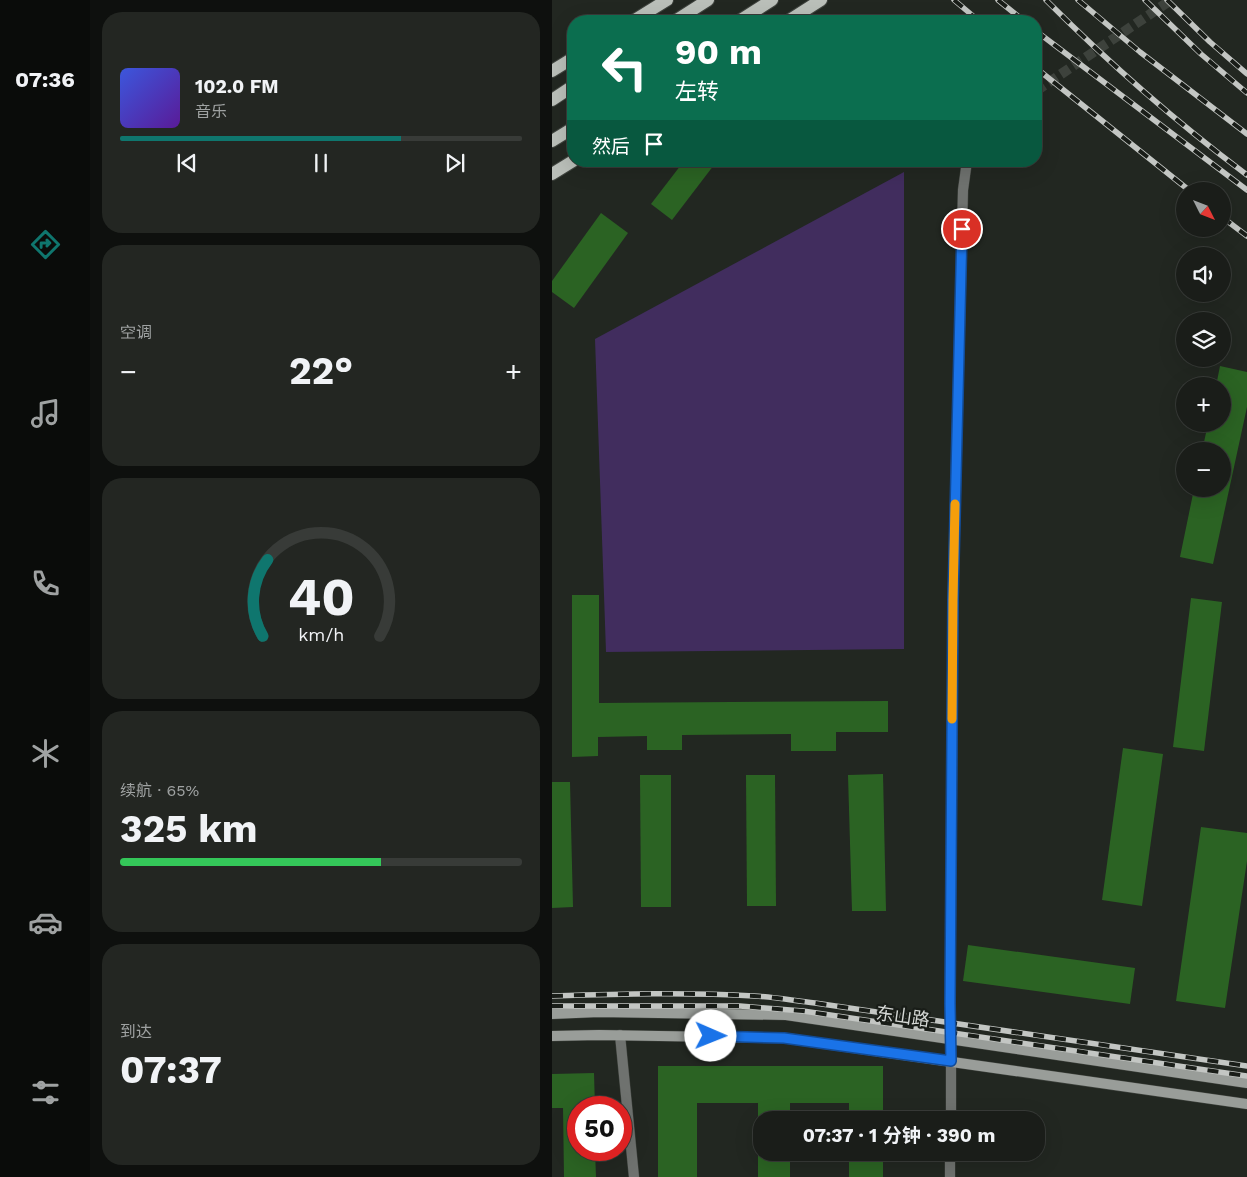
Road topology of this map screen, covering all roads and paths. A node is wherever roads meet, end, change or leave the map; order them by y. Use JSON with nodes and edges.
{"nodes":[{"id":1,"x":667,"y":0,"type":"edge"},
{"id":2,"x":708,"y":0,"type":"edge"},
{"id":3,"x":772,"y":0,"type":"edge"},
{"id":4,"x":821,"y":0,"type":"edge"},
{"id":5,"x":643,"y":15,"type":"edge"},
{"id":6,"x":684,"y":15,"type":"edge"},
{"id":7,"x":748,"y":15,"type":"edge"},
{"id":8,"x":797,"y":15,"type":"edge"},
{"id":9,"x":567,"y":62,"type":"edge"},
{"id":10,"x":552,"y":71,"type":"edge"},
{"id":11,"x":567,"y":90,"type":"edge"},
{"id":12,"x":552,"y":100,"type":"edge"},
{"id":13,"x":567,"y":132,"type":"edge"},
{"id":14,"x":552,"y":141,"type":"edge"},
{"id":15,"x":567,"y":165,"type":"edge"},
{"id":16,"x":966,"y":167,"type":"edge"},
{"id":17,"x":552,"y":174,"type":"edge"},
{"id":18,"x":552,"y":1014,"type":"edge"},
{"id":19,"x":620,"y":1035,"type":"junction"},
{"id":20,"x":552,"y":1036,"type":"edge"},
{"id":21,"x":951,"y":1040,"type":"junction"},
{"id":22,"x":951,"y":1061,"type":"junction"},
{"id":23,"x":1246,"y":1083,"type":"edge"},
{"id":24,"x":1246,"y":1104,"type":"edge"},
{"id":25,"x":951,"y":1111,"type":"edge"},
{"id":26,"x":950,"y":1161,"type":"edge"},
{"id":27,"x":634,"y":1177,"type":"edge"},
{"id":28,"x":950,"y":1177,"type":"edge"}],
"edges":[{"from":1,"to":5,"type":"main road"},
{"from":2,"to":6,"type":"main road"},
{"from":3,"to":7,"type":"main road"},
{"from":4,"to":8,"type":"main road"},
{"from":9,"to":10,"type":"main road"},
{"from":11,"to":12,"type":"main road"},
{"from":13,"to":14,"type":"main road"},
{"from":15,"to":17,"type":"main road"},
{"from":16,"to":21,"type":"street"},
{"from":18,"to":21,"type":"main road","name":"东山路"},
{"from":19,"to":20,"type":"main road"},
{"from":19,"to":22,"type":"main road"},
{"from":19,"to":27,"type":"street"},
{"from":21,"to":22,"type":"street"},
{"from":21,"to":23,"type":"main road","name":"东山路"},
{"from":22,"to":24,"type":"main road"},
{"from":22,"to":25,"type":"street"},
{"from":26,"to":28,"type":"street"}]}
